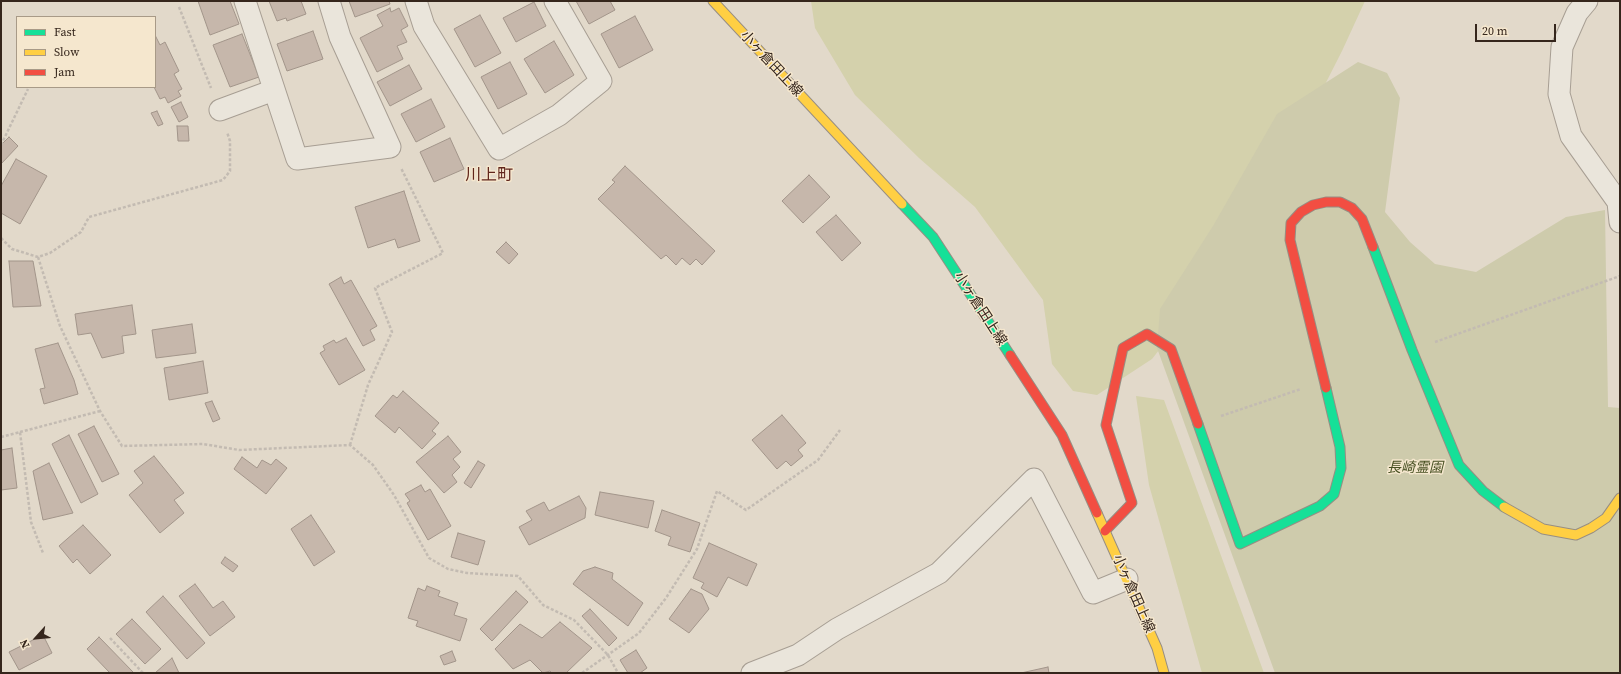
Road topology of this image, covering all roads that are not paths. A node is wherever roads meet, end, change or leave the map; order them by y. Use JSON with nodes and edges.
{"nodes":[{"id":1,"x":245,"y":1,"type":"edge"},
{"id":2,"x":329,"y":1,"type":"edge"},
{"id":3,"x":416,"y":1,"type":"edge"},
{"id":4,"x":555,"y":1,"type":"edge"},
{"id":5,"x":714,"y":1,"type":"edge"},
{"id":6,"x":1587,"y":1,"type":"edge"},
{"id":7,"x":274,"y":90,"type":"junction"},
{"id":8,"x":220,"y":110,"type":"road end"},
{"id":9,"x":1620,"y":222,"type":"edge"},
{"id":10,"x":1620,"y":498,"type":"edge"},
{"id":11,"x":1105,"y":531,"type":"junction"},
{"id":12,"x":1127,"y":579,"type":"junction"},
{"id":13,"x":752,"y":673,"type":"edge"},
{"id":14,"x":1164,"y":673,"type":"edge"}],
"edges":[{"from":1,"to":7,"type":"street"},
{"from":2,"to":7,"type":"street"},
{"from":3,"to":4,"type":"street"},
{"from":5,"to":11,"type":"street","name":"小ヶ倉田上線"},
{"from":6,"to":9,"type":"street"},
{"from":7,"to":8,"type":"street"},
{"from":10,"to":11,"type":"street"},
{"from":11,"to":12,"type":"street","name":"小ヶ倉田上線"},
{"from":12,"to":13,"type":"street"},
{"from":12,"to":14,"type":"street","name":"小ヶ倉田上線"}]}
